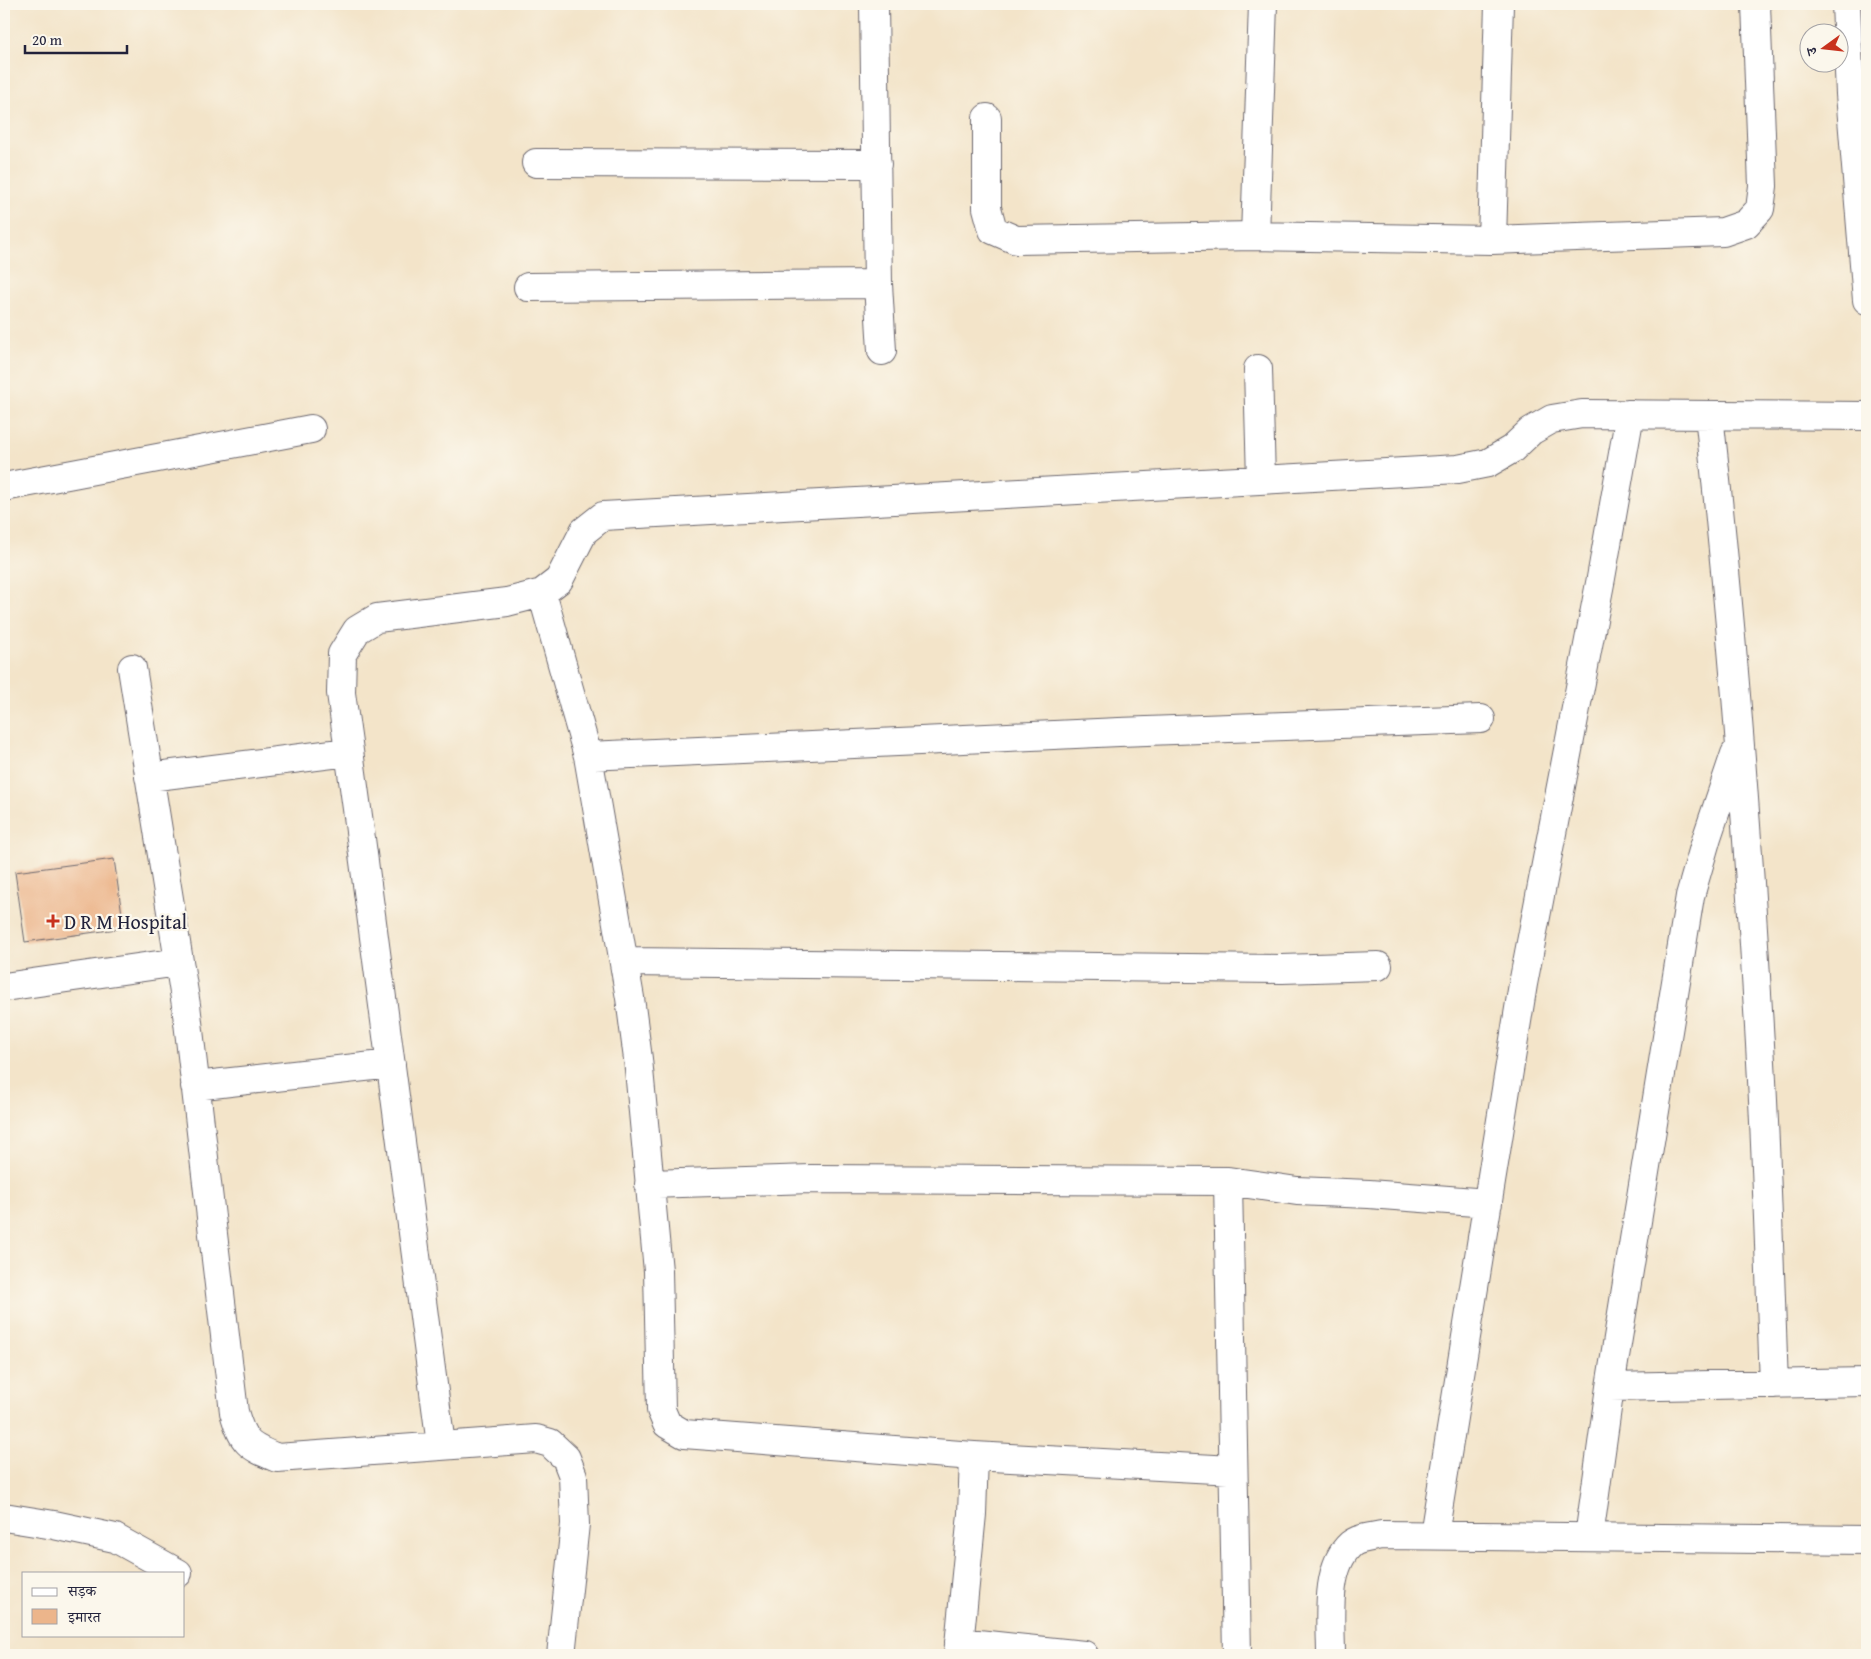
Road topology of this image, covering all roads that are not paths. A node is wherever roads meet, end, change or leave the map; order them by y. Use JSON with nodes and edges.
{"nodes":[{"id":1,"x":874,"y":4,"type":"edge"},
{"id":2,"x":1263,"y":4,"type":"edge"},
{"id":3,"x":1500,"y":4,"type":"edge"},
{"id":4,"x":1756,"y":4,"type":"edge"},
{"id":5,"x":1846,"y":4,"type":"edge"},
{"id":6,"x":1859,"y":94,"type":"edge"},
{"id":7,"x":987,"y":118,"type":"dead end"},
{"id":8,"x":536,"y":163,"type":"dead end"},
{"id":9,"x":877,"y":164,"type":"junction"},
{"id":10,"x":1256,"y":236,"type":"junction"},
{"id":11,"x":1865,"y":239,"type":"edge"},
{"id":12,"x":1492,"y":240,"type":"junction"},
{"id":13,"x":878,"y":284,"type":"junction"},
{"id":14,"x":528,"y":287,"type":"dead end"},
{"id":15,"x":1867,"y":300,"type":"edge"},
{"id":16,"x":882,"y":351,"type":"dead end"},
{"id":17,"x":1258,"y":369,"type":"dead end"},
{"id":18,"x":1630,"y":414,"type":"junction"},
{"id":19,"x":1709,"y":415,"type":"junction"},
{"id":20,"x":1867,"y":416,"type":"edge"},
{"id":21,"x":311,"y":430,"type":"dead end"},
{"id":22,"x":1262,"y":480,"type":"junction"},
{"id":23,"x":4,"y":487,"type":"edge"},
{"id":24,"x":542,"y":593,"type":"junction"},
{"id":25,"x":132,"y":668,"type":"dead end"},
{"id":26,"x":1480,"y":719,"type":"dead end"},
{"id":27,"x":1739,"y":741,"type":"junction"},
{"id":28,"x":348,"y":752,"type":"junction"},
{"id":29,"x":588,"y":756,"type":"junction"},
{"id":30,"x":149,"y":776,"type":"junction"},
{"id":31,"x":179,"y":962,"type":"junction"},
{"id":32,"x":625,"y":962,"type":"junction"},
{"id":33,"x":1378,"y":966,"type":"dead end"},
{"id":34,"x":4,"y":987,"type":"edge"},
{"id":35,"x":391,"y":1064,"type":"junction"},
{"id":36,"x":195,"y":1086,"type":"junction"},
{"id":37,"x":1228,"y":1181,"type":"junction"},
{"id":38,"x":649,"y":1184,"type":"junction"},
{"id":39,"x":1488,"y":1203,"type":"junction"},
{"id":40,"x":1867,"y":1382,"type":"edge"},
{"id":41,"x":1774,"y":1384,"type":"junction"},
{"id":42,"x":1610,"y":1387,"type":"junction"},
{"id":43,"x":441,"y":1445,"type":"junction"},
{"id":44,"x":974,"y":1456,"type":"junction"},
{"id":45,"x":1233,"y":1470,"type":"junction"},
{"id":46,"x":4,"y":1517,"type":"edge"},
{"id":47,"x":1434,"y":1535,"type":"junction"},
{"id":48,"x":1589,"y":1537,"type":"junction"},
{"id":49,"x":1867,"y":1540,"type":"edge"},
{"id":50,"x":177,"y":1572,"type":"edge"},
{"id":51,"x":959,"y":1649,"type":"edge"},
{"id":52,"x":561,"y":1655,"type":"edge"},
{"id":53,"x":1084,"y":1655,"type":"edge"},
{"id":54,"x":1237,"y":1655,"type":"edge"},
{"id":55,"x":1331,"y":1655,"type":"edge"}],
"edges":[{"from":1,"to":9,"type":"street"},
{"from":2,"to":10,"type":"street"},
{"from":3,"to":12,"type":"street"},
{"from":4,"to":12,"type":"street"},
{"from":5,"to":6,"type":"street"},
{"from":6,"to":11,"type":"street"},
{"from":7,"to":10,"type":"street"},
{"from":8,"to":9,"type":"street"},
{"from":9,"to":13,"type":"street"},
{"from":10,"to":12,"type":"street"},
{"from":11,"to":15,"type":"street"},
{"from":13,"to":14,"type":"street"},
{"from":13,"to":16,"type":"street"},
{"from":17,"to":22,"type":"street"},
{"from":18,"to":19,"type":"street"},
{"from":18,"to":22,"type":"street"},
{"from":18,"to":39,"type":"street"},
{"from":19,"to":20,"type":"street"},
{"from":19,"to":27,"type":"street"},
{"from":21,"to":23,"type":"street"},
{"from":22,"to":24,"type":"street"},
{"from":24,"to":28,"type":"street"},
{"from":24,"to":29,"type":"street"},
{"from":25,"to":30,"type":"street"},
{"from":26,"to":29,"type":"street"},
{"from":27,"to":41,"type":"street"},
{"from":27,"to":42,"type":"street"},
{"from":28,"to":30,"type":"street"},
{"from":28,"to":35,"type":"street"},
{"from":29,"to":32,"type":"street"},
{"from":30,"to":31,"type":"street"},
{"from":31,"to":34,"type":"street"},
{"from":31,"to":36,"type":"street"},
{"from":32,"to":33,"type":"street"},
{"from":32,"to":38,"type":"street"},
{"from":35,"to":36,"type":"street"},
{"from":35,"to":43,"type":"street"},
{"from":36,"to":43,"type":"street"},
{"from":37,"to":38,"type":"street"},
{"from":37,"to":39,"type":"street"},
{"from":37,"to":45,"type":"street"},
{"from":38,"to":44,"type":"street"},
{"from":39,"to":47,"type":"street"},
{"from":40,"to":41,"type":"street"},
{"from":41,"to":42,"type":"street"},
{"from":42,"to":48,"type":"street"},
{"from":43,"to":52,"type":"street"},
{"from":44,"to":45,"type":"street"},
{"from":44,"to":51,"type":"street"},
{"from":45,"to":54,"type":"street"},
{"from":46,"to":50,"type":"street"},
{"from":47,"to":48,"type":"street"},
{"from":47,"to":55,"type":"street"},
{"from":48,"to":49,"type":"street"},
{"from":51,"to":53,"type":"street"}]}
